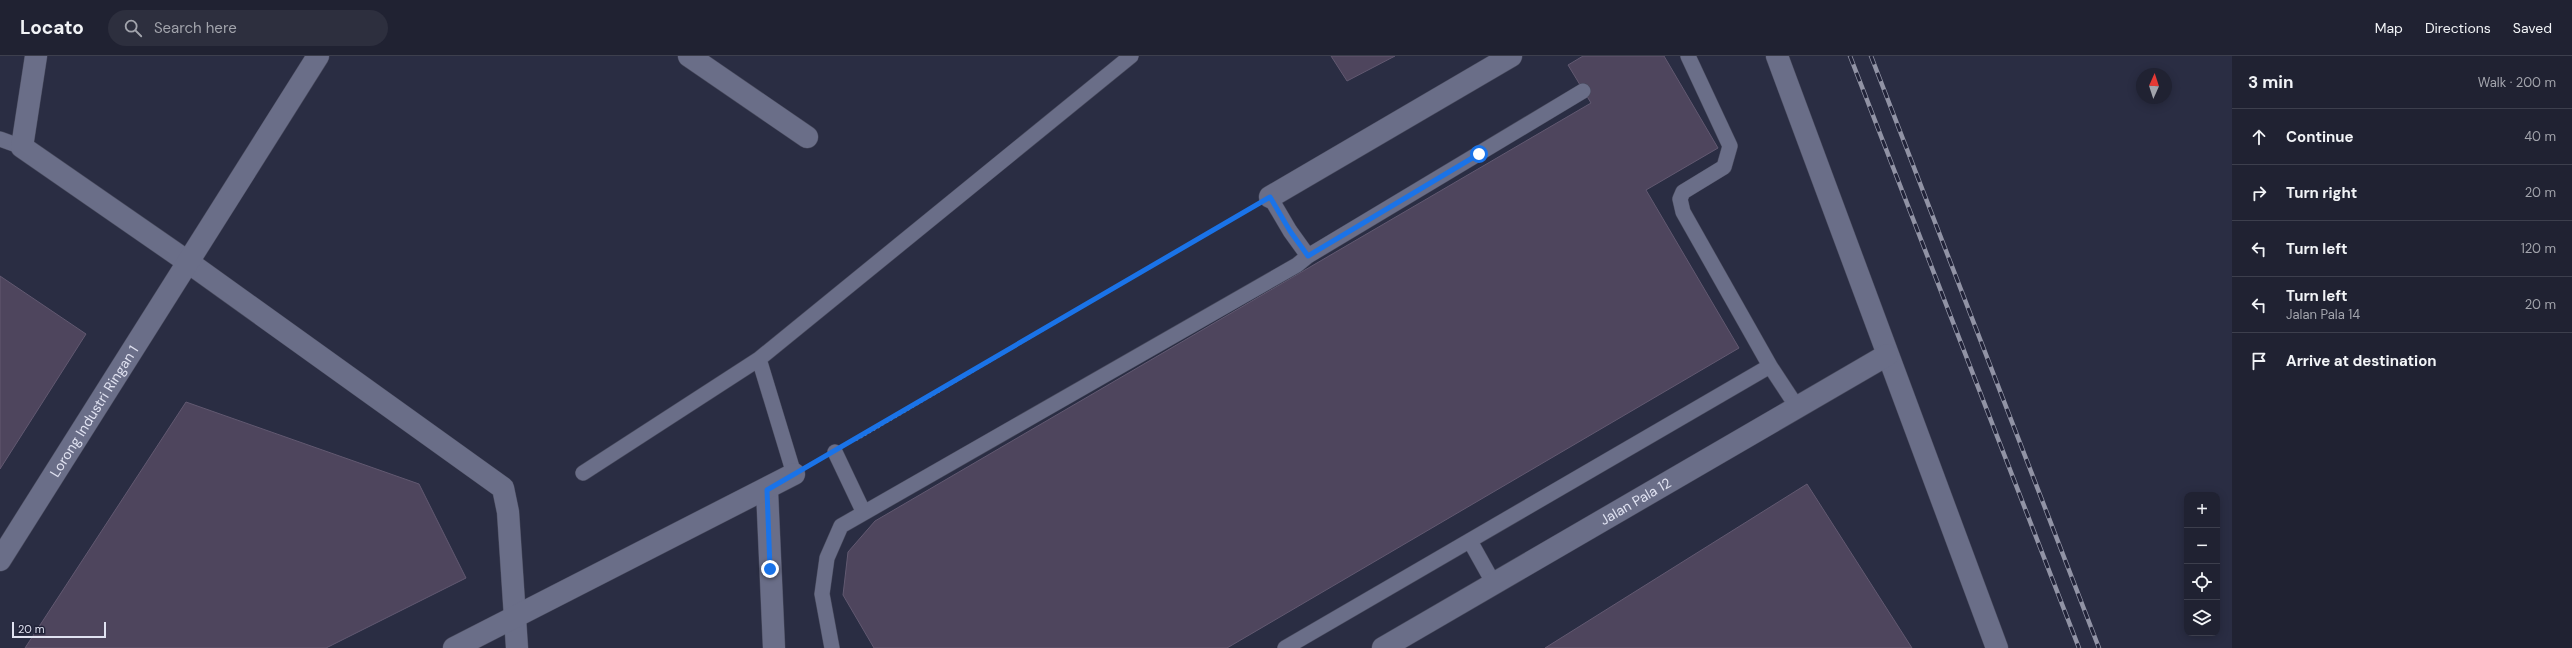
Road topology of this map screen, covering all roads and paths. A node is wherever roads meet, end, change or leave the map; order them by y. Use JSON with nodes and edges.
{"nodes":[{"id":1,"x":36,"y":56,"type":"edge"},
{"id":2,"x":318,"y":56,"type":"edge"},
{"id":3,"x":689,"y":56,"type":"edge"},
{"id":4,"x":1131,"y":56,"type":"edge"},
{"id":5,"x":1511,"y":56,"type":"edge"},
{"id":6,"x":1688,"y":56,"type":"edge"},
{"id":7,"x":1777,"y":56,"type":"edge"},
{"id":8,"x":1583,"y":91,"type":"dead end"},
{"id":9,"x":807,"y":137,"type":"dead end"},
{"id":10,"x":0,"y":139,"type":"edge"},
{"id":11,"x":22,"y":147,"type":"junction"},
{"id":12,"x":1270,"y":197,"type":"junction"},
{"id":13,"x":1308,"y":256,"type":"junction"},
{"id":14,"x":188,"y":262,"type":"junction"},
{"id":15,"x":1888,"y":355,"type":"junction"},
{"id":16,"x":759,"y":359,"type":"junction"},
{"id":17,"x":1770,"y":366,"type":"junction"},
{"id":18,"x":1797,"y":407,"type":"junction"},
{"id":19,"x":835,"y":452,"type":"joint"},
{"id":20,"x":583,"y":473,"type":"dead end"},
{"id":21,"x":794,"y":474,"type":"joint"},
{"id":22,"x":767,"y":490,"type":"junction"},
{"id":23,"x":864,"y":511,"type":"junction"},
{"id":24,"x":1470,"y":541,"type":"junction"},
{"id":25,"x":0,"y":560,"type":"edge"},
{"id":26,"x":1494,"y":584,"type":"junction"},
{"id":27,"x":515,"y":617,"type":"junction"},
{"id":28,"x":454,"y":648,"type":"edge"},
{"id":29,"x":516,"y":648,"type":"edge"},
{"id":30,"x":774,"y":648,"type":"edge"},
{"id":31,"x":832,"y":648,"type":"edge"},
{"id":32,"x":1285,"y":648,"type":"edge"},
{"id":33,"x":1383,"y":648,"type":"edge"},
{"id":34,"x":1997,"y":648,"type":"edge"}],
"edges":[{"from":1,"to":11,"type":"street"},
{"from":2,"to":14,"type":"street","name":"Lorong Industri Ringan 1"},
{"from":3,"to":9,"type":"street"},
{"from":4,"to":16,"type":"lane"},
{"from":5,"to":12,"type":"street"},
{"from":6,"to":17,"type":"lane"},
{"from":7,"to":15,"type":"street"},
{"from":8,"to":13,"type":"lane"},
{"from":10,"to":11,"type":"lane"},
{"from":11,"to":14,"type":"street"},
{"from":12,"to":13,"type":"lane"},
{"from":12,"to":19,"type":"path"},
{"from":13,"to":23,"type":"lane"},
{"from":14,"to":25,"type":"street","name":"Lorong Industri Ringan 1"},
{"from":14,"to":27,"type":"street"},
{"from":15,"to":18,"type":"street","name":"Jalan Pala 12"},
{"from":15,"to":34,"type":"street"},
{"from":16,"to":20,"type":"lane"},
{"from":16,"to":21,"type":"lane"},
{"from":17,"to":18,"type":"lane"},
{"from":17,"to":24,"type":"lane"},
{"from":18,"to":26,"type":"street","name":"Jalan Pala 12"},
{"from":19,"to":23,"type":"lane"},
{"from":21,"to":22,"type":"street"},
{"from":22,"to":27,"type":"street"},
{"from":22,"to":30,"type":"street"},
{"from":23,"to":31,"type":"lane"},
{"from":24,"to":26,"type":"lane"},
{"from":24,"to":32,"type":"lane"},
{"from":26,"to":33,"type":"street","name":"Jalan Pala 12"},
{"from":27,"to":28,"type":"street"},
{"from":27,"to":29,"type":"street"}]}
